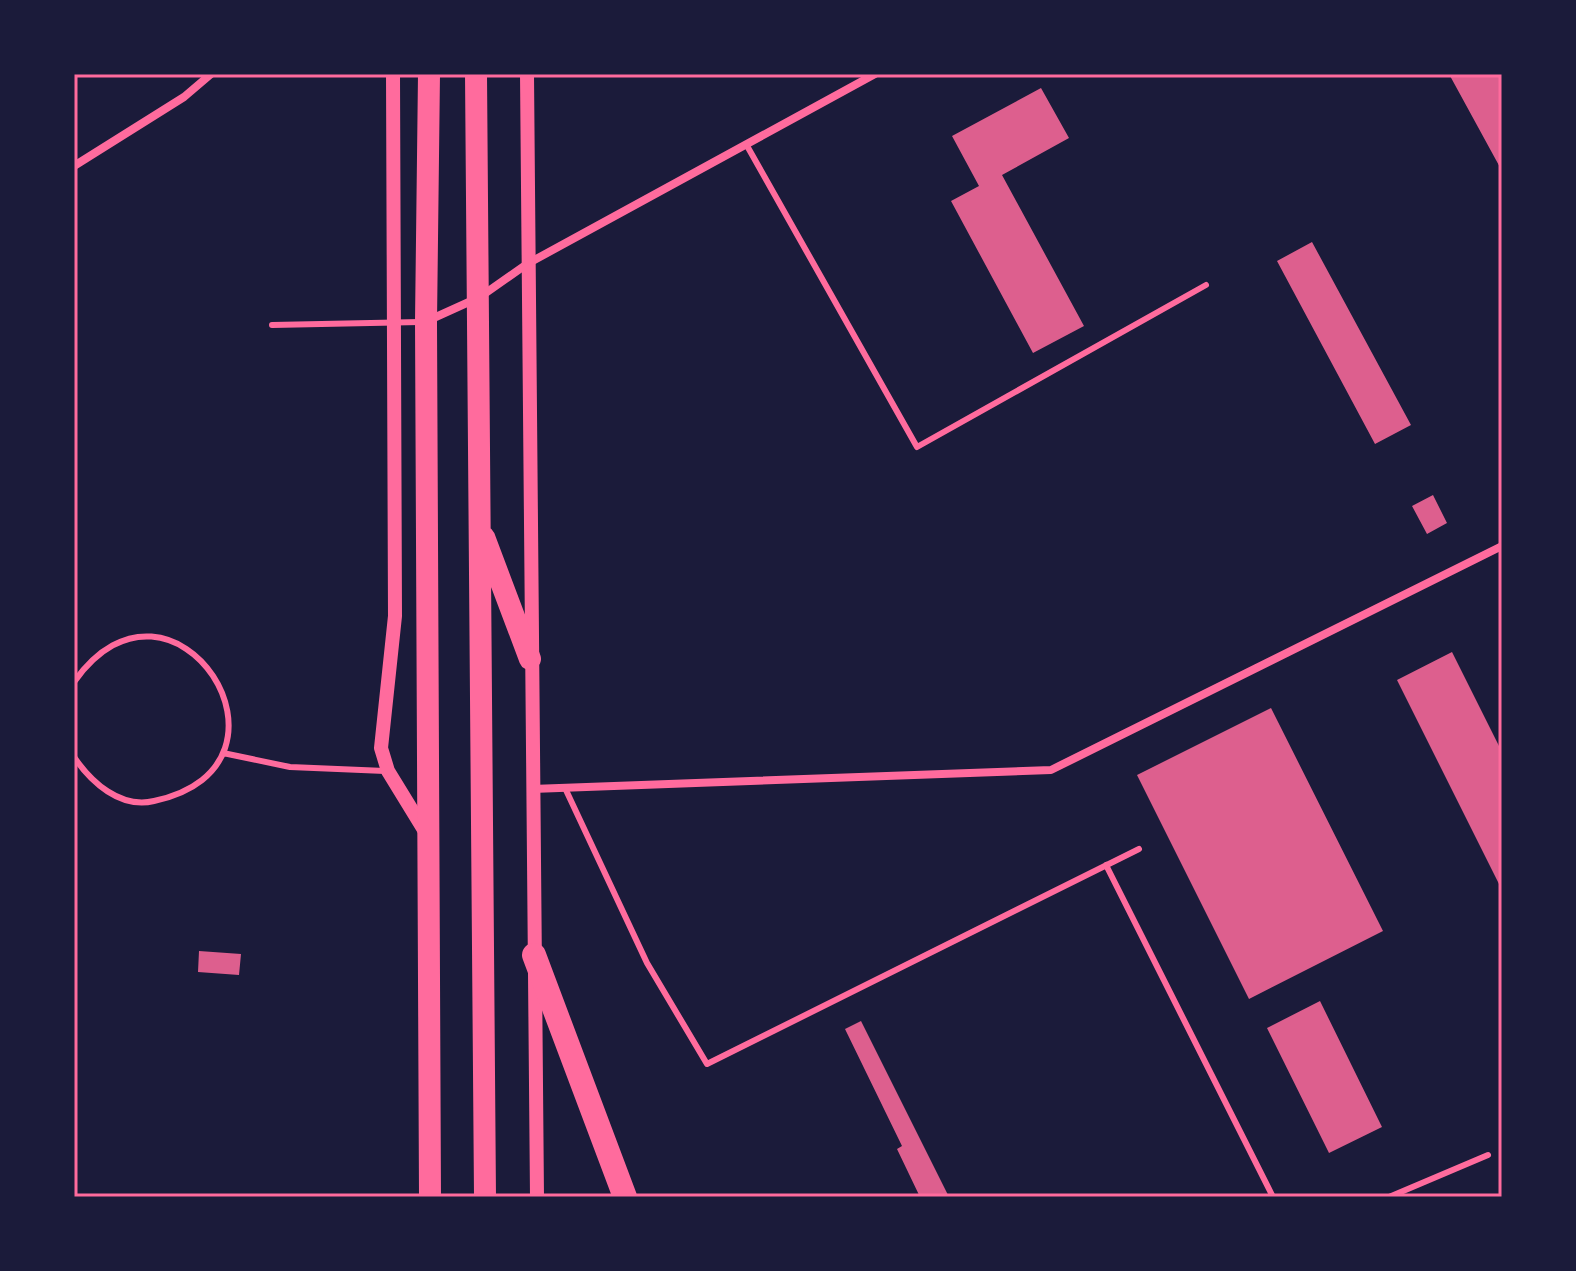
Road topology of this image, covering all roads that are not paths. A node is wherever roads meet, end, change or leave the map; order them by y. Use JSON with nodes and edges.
{"nodes":[{"id":1,"x":211,"y":74,"type":"edge"},
{"id":2,"x":393,"y":74,"type":"edge"},
{"id":3,"x":429,"y":74,"type":"edge"},
{"id":4,"x":476,"y":74,"type":"edge"},
{"id":5,"x":527,"y":74,"type":"edge"},
{"id":6,"x":875,"y":74,"type":"edge"},
{"id":7,"x":746,"y":144,"type":"junction"},
{"id":8,"x":74,"y":166,"type":"edge"},
{"id":9,"x":527,"y":264,"type":"junction"},
{"id":10,"x":1206,"y":285,"type":"dead end"},
{"id":11,"x":480,"y":297,"type":"junction"},
{"id":12,"x":394,"y":322,"type":"junction"},
{"id":13,"x":426,"y":322,"type":"junction"},
{"id":14,"x":272,"y":325,"type":"dead end"},
{"id":15,"x":479,"y":524,"type":"junction"},
{"id":16,"x":1502,"y":546,"type":"edge"},
{"id":17,"x":530,"y":659,"type":"junction"},
{"id":18,"x":74,"y":682,"type":"edge"},
{"id":19,"x":223,"y":753,"type":"junction"},
{"id":20,"x":74,"y":757,"type":"edge"},
{"id":21,"x":388,"y":771,"type":"junction"},
{"id":22,"x":565,"y":788,"type":"junction"},
{"id":23,"x":531,"y":789,"type":"junction"},
{"id":24,"x":429,"y":838,"type":"junction"},
{"id":25,"x":1139,"y":849,"type":"dead end"},
{"id":26,"x":1106,"y":865,"type":"junction"},
{"id":27,"x":534,"y":955,"type":"junction"},
{"id":28,"x":1488,"y":1155,"type":"dead end"},
{"id":29,"x":430,"y":1197,"type":"edge"},
{"id":30,"x":485,"y":1197,"type":"edge"},
{"id":31,"x":537,"y":1197,"type":"edge"},
{"id":32,"x":625,"y":1197,"type":"edge"},
{"id":33,"x":1273,"y":1197,"type":"edge"},
{"id":34,"x":1389,"y":1197,"type":"edge"}],
"edges":[{"from":1,"to":8,"type":"street"},
{"from":2,"to":12,"type":"street"},
{"from":3,"to":13,"type":"highway"},
{"from":4,"to":11,"type":"highway"},
{"from":5,"to":9,"type":"street"},
{"from":6,"to":7,"type":"street"},
{"from":7,"to":9,"type":"street"},
{"from":7,"to":10,"type":"lane"},
{"from":9,"to":11,"type":"street"},
{"from":9,"to":17,"type":"street"},
{"from":11,"to":13,"type":"street"},
{"from":11,"to":15,"type":"highway"},
{"from":12,"to":13,"type":"lane"},
{"from":12,"to":14,"type":"lane"},
{"from":12,"to":21,"type":"street"},
{"from":13,"to":24,"type":"highway"},
{"from":15,"to":17,"type":"highway"},
{"from":15,"to":30,"type":"highway"},
{"from":16,"to":22,"type":"street"},
{"from":17,"to":23,"type":"street"},
{"from":18,"to":19,"type":"lane"},
{"from":19,"to":20,"type":"lane"},
{"from":19,"to":21,"type":"lane"},
{"from":21,"to":24,"type":"street"},
{"from":22,"to":23,"type":"street"},
{"from":22,"to":26,"type":"lane"},
{"from":23,"to":27,"type":"street"},
{"from":24,"to":29,"type":"highway"},
{"from":25,"to":26,"type":"lane"},
{"from":26,"to":33,"type":"lane"},
{"from":27,"to":31,"type":"street"},
{"from":27,"to":32,"type":"highway"},
{"from":28,"to":34,"type":"lane"}]}
